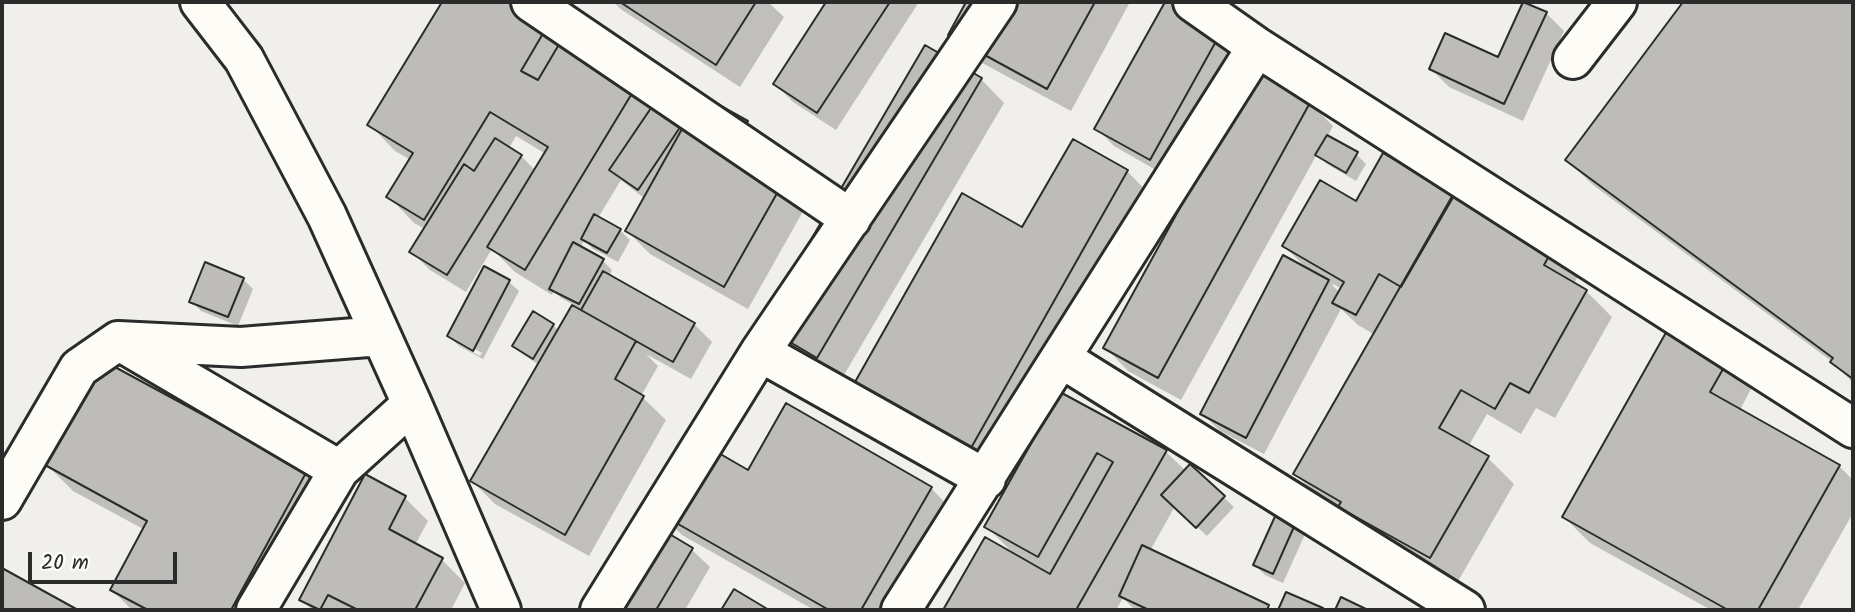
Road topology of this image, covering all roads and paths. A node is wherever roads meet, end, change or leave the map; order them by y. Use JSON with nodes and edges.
{"nodes":[{"id":1,"x":200,"y":2,"type":"edge"},
{"id":2,"x":531,"y":2,"type":"edge"},
{"id":3,"x":997,"y":2,"type":"edge"},
{"id":4,"x":1193,"y":2,"type":"edge"},
{"id":5,"x":1617,"y":2,"type":"edge"},
{"id":6,"x":1256,"y":47,"type":"junction"},
{"id":7,"x":1573,"y":59,"type":"dead end"},
{"id":8,"x":851,"y":219,"type":"junction"},
{"id":9,"x":381,"y":336,"type":"junction"},
{"id":10,"x":118,"y":341,"type":"junction"},
{"id":11,"x":760,"y":352,"type":"junction"},
{"id":12,"x":1061,"y":358,"type":"junction"},
{"id":13,"x":412,"y":404,"type":"junction"},
{"id":14,"x":1853,"y":428,"type":"edge"},
{"id":15,"x":339,"y":470,"type":"junction"},
{"id":16,"x":986,"y":479,"type":"junction"},
{"id":17,"x":2,"y":500,"type":"edge"},
{"id":18,"x":256,"y":610,"type":"edge"},
{"id":19,"x":501,"y":610,"type":"edge"},
{"id":20,"x":600,"y":610,"type":"edge"},
{"id":21,"x":901,"y":610,"type":"edge"},
{"id":22,"x":1465,"y":610,"type":"edge"}],
"edges":[{"from":1,"to":9,"type":"street"},
{"from":2,"to":8,"type":"street"},
{"from":3,"to":8,"type":"street"},
{"from":4,"to":6,"type":"street"},
{"from":5,"to":7,"type":"street"},
{"from":6,"to":12,"type":"street"},
{"from":6,"to":14,"type":"street"},
{"from":8,"to":11,"type":"street"},
{"from":9,"to":10,"type":"street"},
{"from":9,"to":13,"type":"street"},
{"from":10,"to":15,"type":"street"},
{"from":10,"to":17,"type":"street"},
{"from":11,"to":16,"type":"street"},
{"from":11,"to":20,"type":"street"},
{"from":12,"to":16,"type":"street"},
{"from":12,"to":22,"type":"street"},
{"from":13,"to":15,"type":"street"},
{"from":13,"to":19,"type":"street"},
{"from":15,"to":18,"type":"street"},
{"from":16,"to":21,"type":"street"}]}
